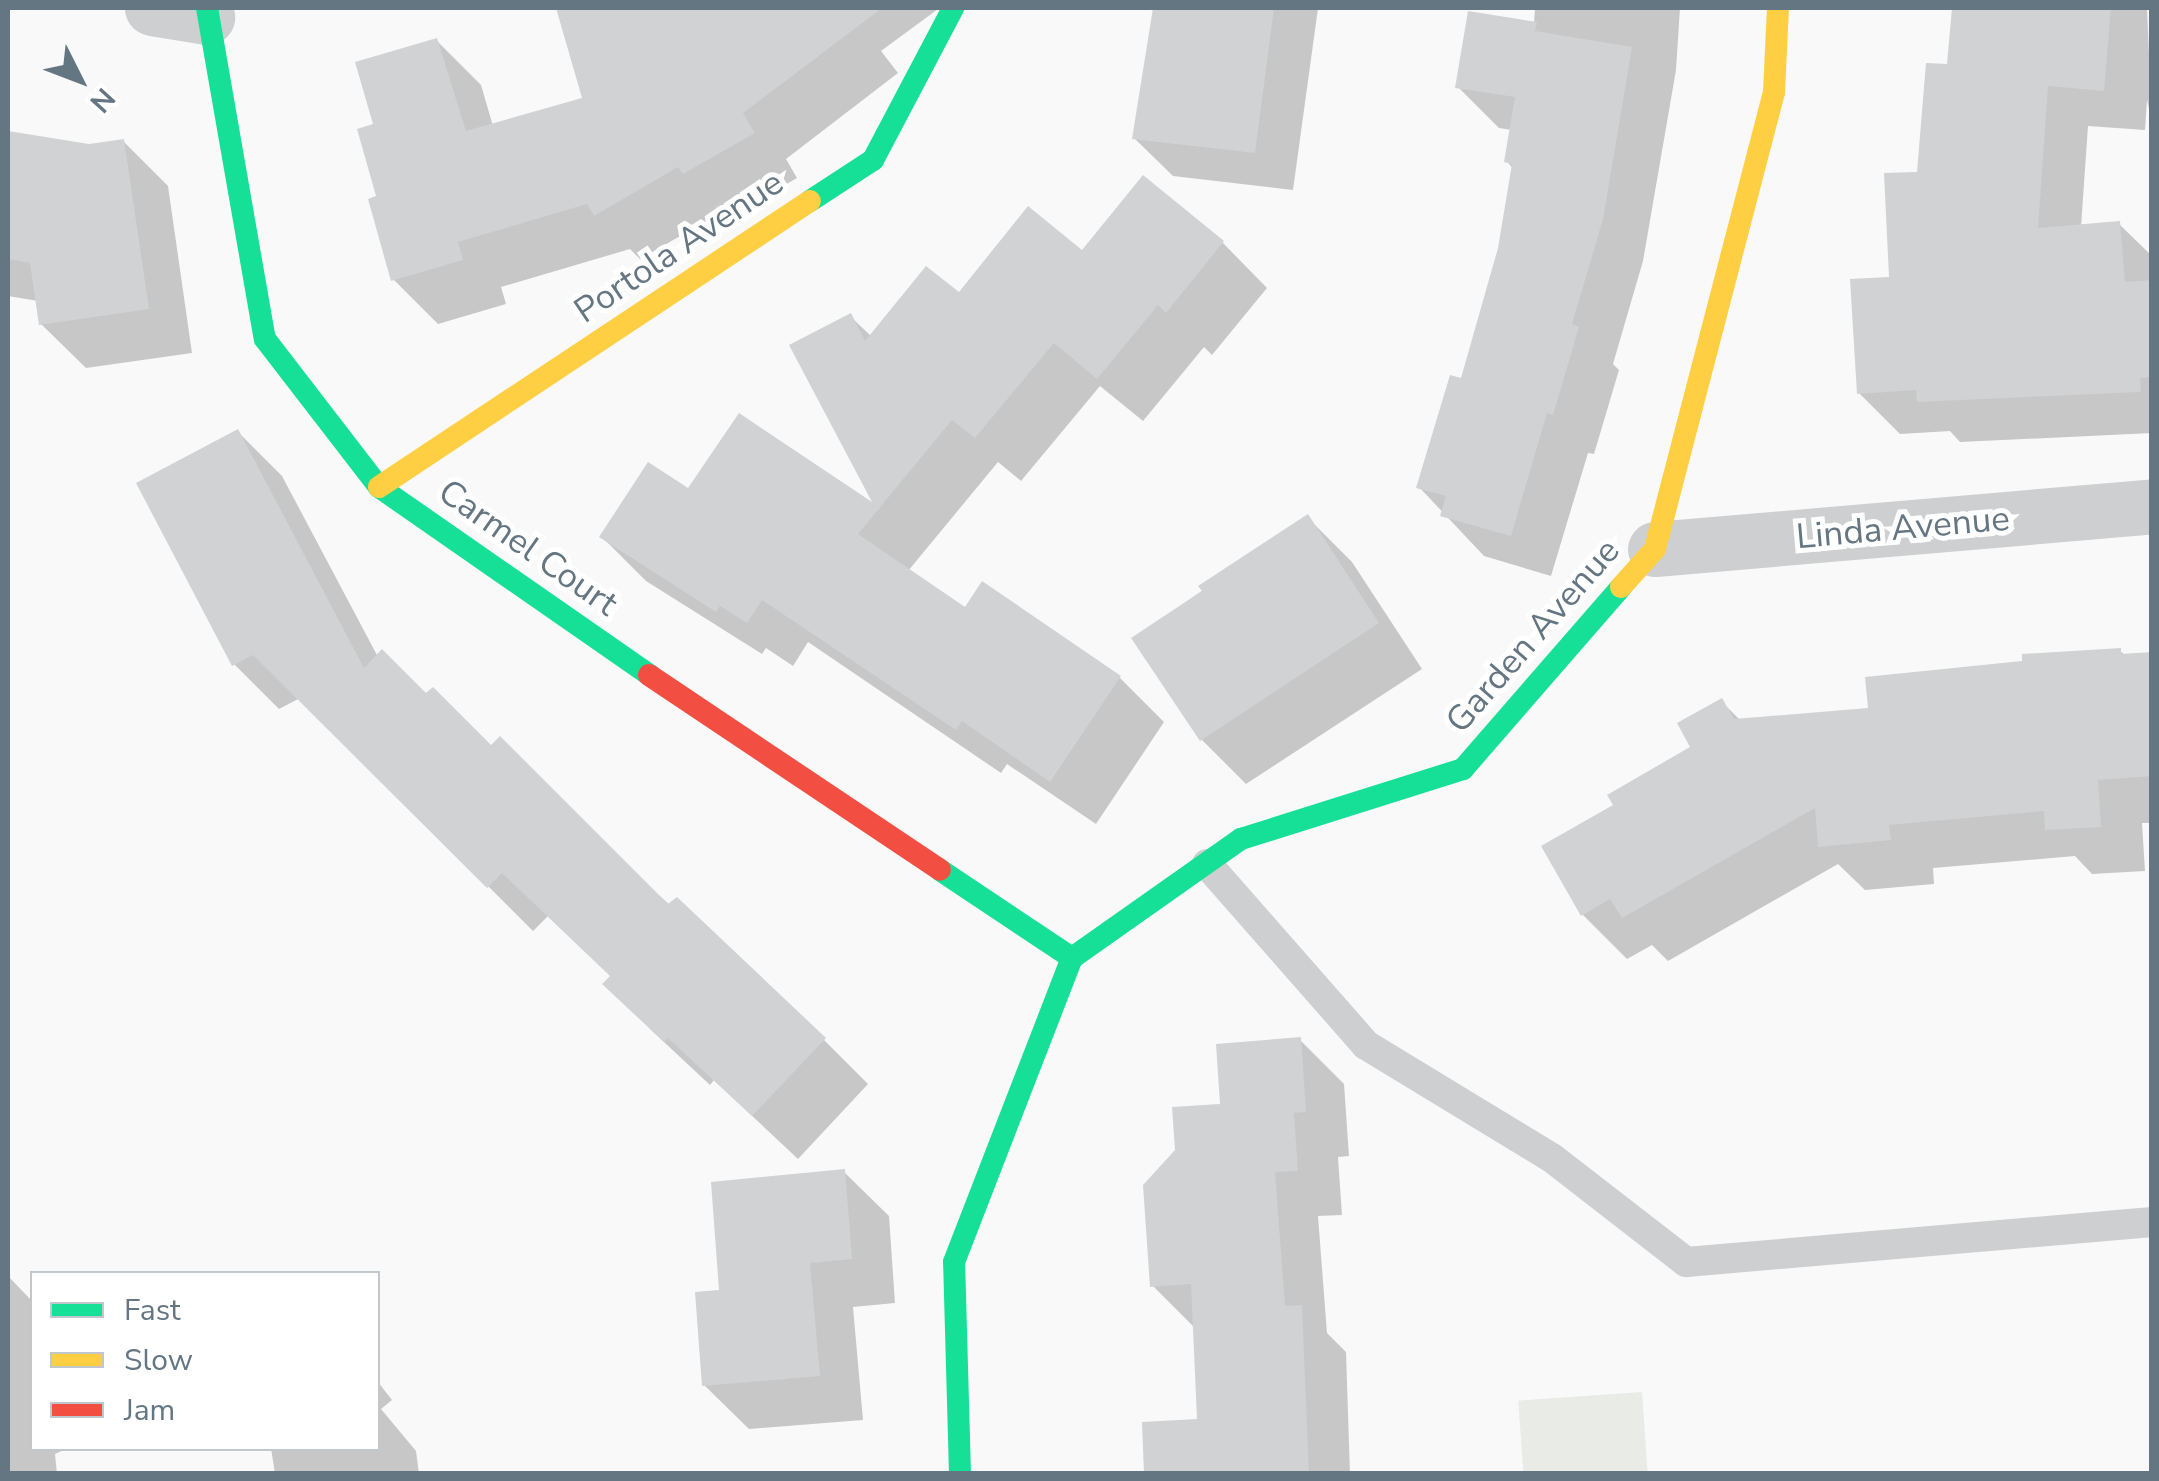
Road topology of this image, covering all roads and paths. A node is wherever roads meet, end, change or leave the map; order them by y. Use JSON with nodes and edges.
{"nodes":[{"id":1,"x":152,"y":8,"type":"edge"},
{"id":2,"x":953,"y":8,"type":"edge"},
{"id":3,"x":1778,"y":8,"type":"edge"},
{"id":4,"x":207,"y":12,"type":"edge"},
{"id":5,"x":380,"y":487,"type":"junction"},
{"id":6,"x":2152,"y":506,"type":"edge"},
{"id":7,"x":1655,"y":549,"type":"junction"},
{"id":8,"x":1206,"y":864,"type":"junction"},
{"id":9,"x":1072,"y":958,"type":"junction"},
{"id":10,"x":2152,"y":1222,"type":"edge"},
{"id":11,"x":960,"y":1474,"type":"edge"}],
"edges":[{"from":1,"to":4,"type":"street"},
{"from":2,"to":5,"type":"street","name":"Portola Avenue"},
{"from":3,"to":7,"type":"street","name":"Garden Avenue"},
{"from":4,"to":5,"type":"street","name":"Carmel Court"},
{"from":5,"to":9,"type":"street","name":"Carmel Court"},
{"from":6,"to":7,"type":"street","name":"Linda Avenue"},
{"from":7,"to":8,"type":"street","name":"Garden Avenue"},
{"from":8,"to":9,"type":"street","name":"Garden Avenue"},
{"from":8,"to":10,"type":"lane"},
{"from":9,"to":11,"type":"street"}]}
